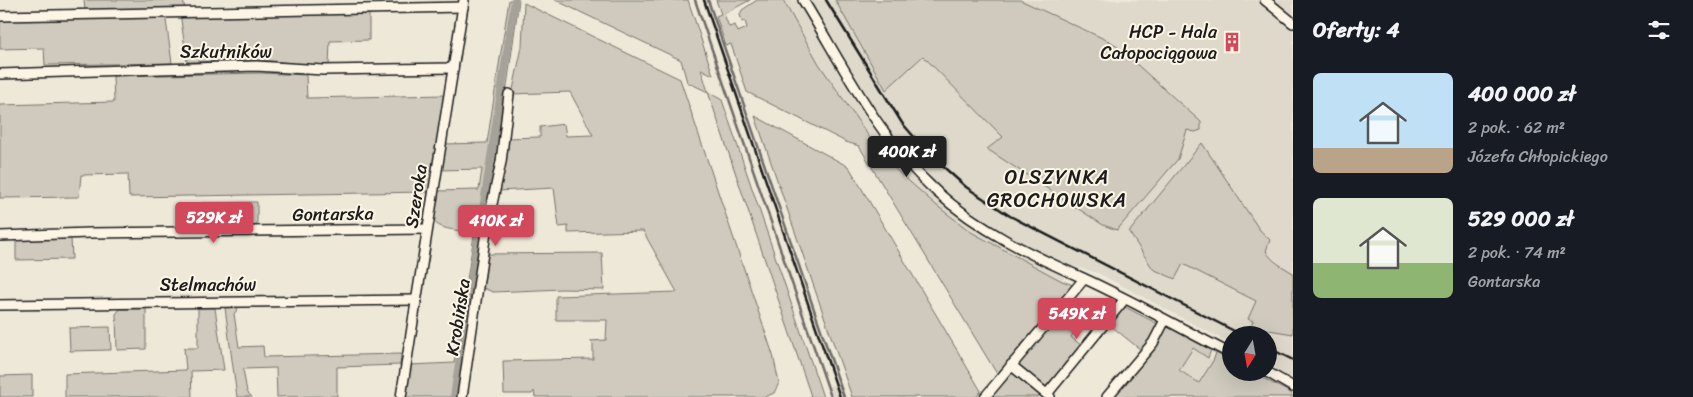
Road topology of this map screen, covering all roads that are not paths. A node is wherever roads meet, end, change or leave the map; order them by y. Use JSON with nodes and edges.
{"nodes":[{"id":1,"x":803,"y":0,"type":"edge"},
{"id":2,"x":1265,"y":0,"type":"edge"},
{"id":3,"x":463,"y":4,"type":"edge"},
{"id":4,"x":0,"y":16,"type":"edge"},
{"id":5,"x":1293,"y":22,"type":"edge"},
{"id":6,"x":453,"y":68,"type":"junction"},
{"id":7,"x":0,"y":74,"type":"edge"},
{"id":8,"x":509,"y":94,"type":"dead end"},
{"id":9,"x":427,"y":229,"type":"junction"},
{"id":10,"x":0,"y":236,"type":"edge"},
{"id":11,"x":1084,"y":279,"type":"junction"},
{"id":12,"x":416,"y":300,"type":"junction"},
{"id":13,"x":1124,"y":300,"type":"junction"},
{"id":14,"x":0,"y":305,"type":"edge"},
{"id":15,"x":1165,"y":320,"type":"junction"},
{"id":16,"x":1222,"y":349,"type":"edge"},
{"id":17,"x":1012,"y":365,"type":"junction"},
{"id":18,"x":1278,"y":378,"type":"edge"},
{"id":19,"x":1293,"y":387,"type":"edge"},
{"id":20,"x":1049,"y":396,"type":"edge"},
{"id":21,"x":401,"y":397,"type":"edge"},
{"id":22,"x":462,"y":397,"type":"edge"},
{"id":23,"x":985,"y":397,"type":"edge"},
{"id":24,"x":1108,"y":397,"type":"edge"}],
"edges":[{"from":1,"to":11,"type":"street"},
{"from":2,"to":5,"type":"street"},
{"from":3,"to":4,"type":"street"},
{"from":3,"to":6,"type":"street","name":"Szeroka"},
{"from":6,"to":7,"type":"street","name":"Szkutników"},
{"from":6,"to":9,"type":"street","name":"Szeroka"},
{"from":8,"to":22,"type":"street","name":"Krobińska"},
{"from":9,"to":10,"type":"street","name":"Gontarska"},
{"from":9,"to":12,"type":"street","name":"Szeroka"},
{"from":11,"to":13,"type":"street"},
{"from":11,"to":17,"type":"street"},
{"from":12,"to":14,"type":"street","name":"Stelmachów"},
{"from":12,"to":21,"type":"street","name":"Szeroka"},
{"from":13,"to":15,"type":"street"},
{"from":13,"to":20,"type":"street"},
{"from":15,"to":16,"type":"street"},
{"from":15,"to":24,"type":"street"},
{"from":17,"to":20,"type":"street"},
{"from":17,"to":23,"type":"street"},
{"from":18,"to":19,"type":"street"}]}
